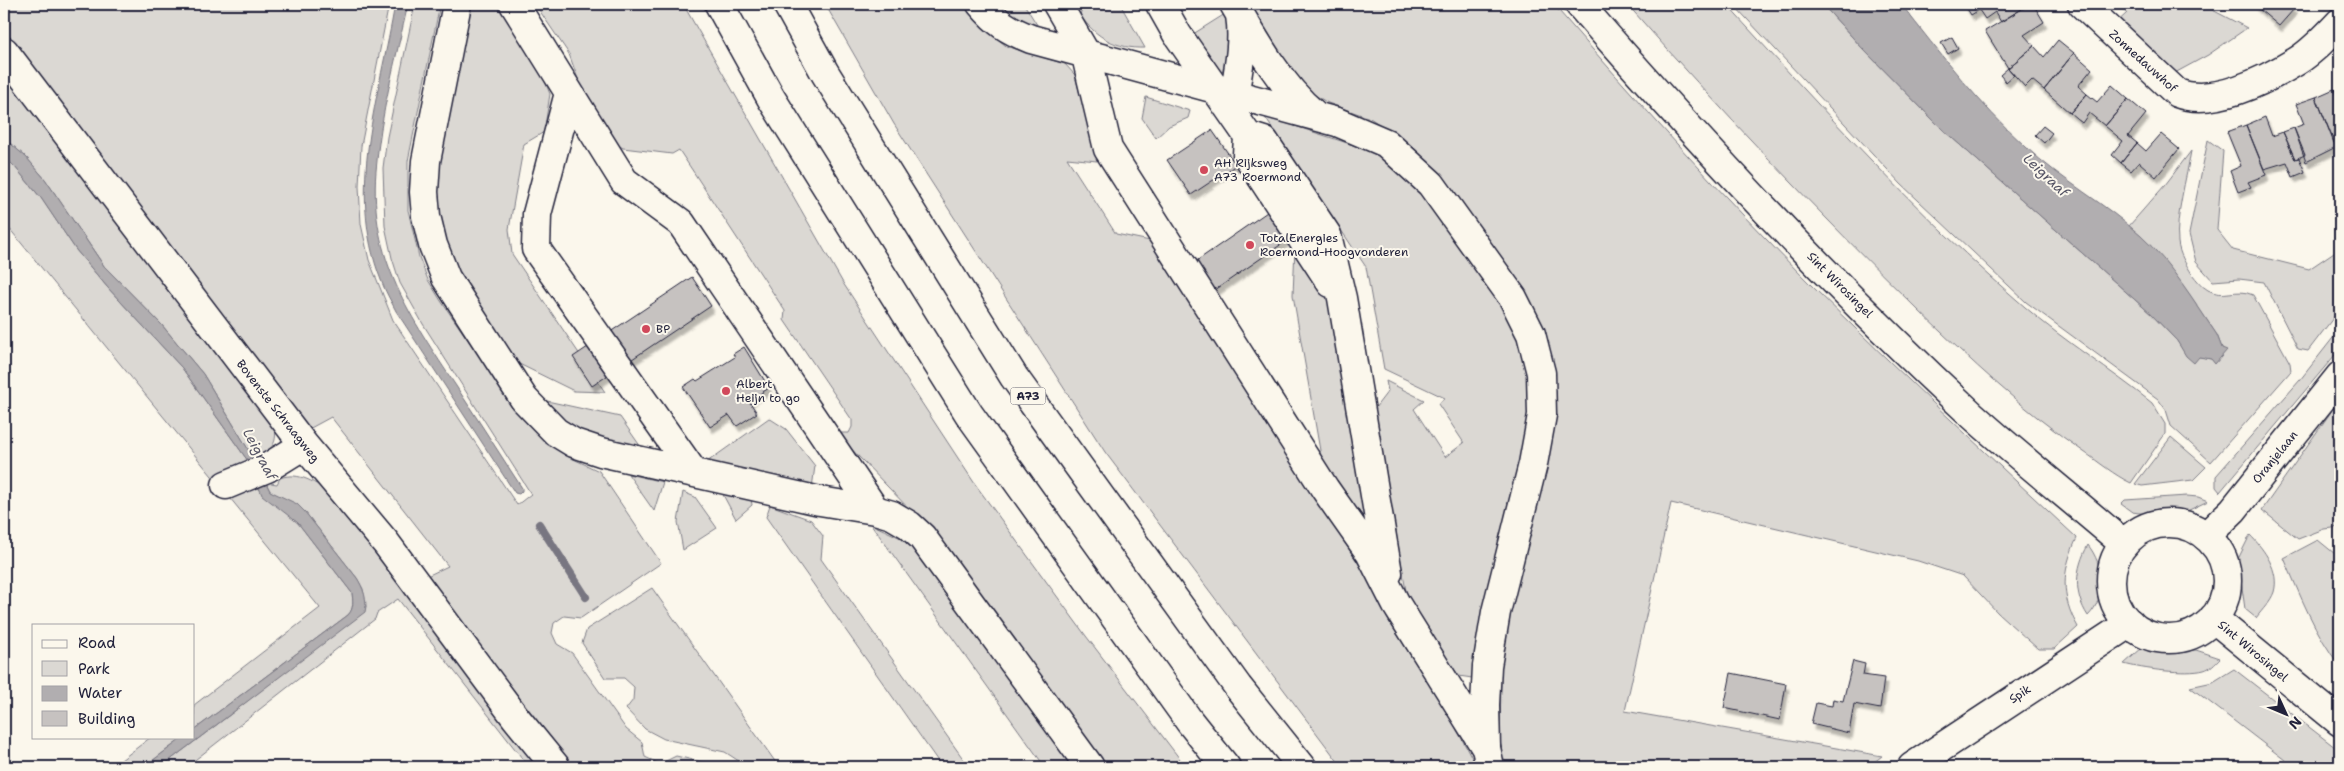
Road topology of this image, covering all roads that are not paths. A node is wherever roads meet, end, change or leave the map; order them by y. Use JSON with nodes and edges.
{"nodes":[{"id":1,"x":457,"y":4,"type":"edge"},
{"id":2,"x":514,"y":4,"type":"edge"},
{"id":3,"x":719,"y":4,"type":"edge"},
{"id":4,"x":787,"y":4,"type":"edge"},
{"id":5,"x":981,"y":4,"type":"edge"},
{"id":6,"x":1057,"y":4,"type":"edge"},
{"id":7,"x":1160,"y":4,"type":"edge"},
{"id":8,"x":1579,"y":4,"type":"edge"},
{"id":9,"x":2082,"y":4,"type":"edge"},
{"id":10,"x":1237,"y":8,"type":"edge"},
{"id":11,"x":2340,"y":22,"type":"edge"},
{"id":12,"x":4,"y":51,"type":"edge"},
{"id":13,"x":1084,"y":52,"type":"junction"},
{"id":14,"x":569,"y":93,"type":"junction"},
{"id":15,"x":1227,"y":97,"type":"junction"},
{"id":16,"x":1317,"y":116,"type":"junction"},
{"id":17,"x":2340,"y":376,"type":"edge"},
{"id":18,"x":304,"y":445,"type":"junction"},
{"id":19,"x":694,"y":473,"type":"junction"},
{"id":20,"x":245,"y":477,"type":"dead end"},
{"id":21,"x":874,"y":510,"type":"junction"},
{"id":22,"x":2206,"y":536,"type":"junction"},
{"id":23,"x":2124,"y":544,"type":"junction"},
{"id":24,"x":1396,"y":604,"type":"junction"},
{"id":25,"x":2213,"y":618,"type":"junction"},
{"id":26,"x":2130,"y":623,"type":"junction"},
{"id":27,"x":2340,"y":722,"type":"edge"},
{"id":28,"x":1488,"y":758,"type":"edge"},
{"id":29,"x":556,"y":767,"type":"edge"},
{"id":30,"x":1090,"y":767,"type":"edge"},
{"id":31,"x":1226,"y":767,"type":"edge"},
{"id":32,"x":1302,"y":767,"type":"edge"},
{"id":33,"x":1912,"y":767,"type":"edge"}],
"edges":[{"from":1,"to":19,"type":"main road"},
{"from":2,"to":14,"type":"main road"},
{"from":3,"to":31,"type":"main road"},
{"from":4,"to":32,"type":"main road","number":"A73"},
{"from":5,"to":13,"type":"main road"},
{"from":6,"to":13,"type":"main road"},
{"from":7,"to":15,"type":"main road"},
{"from":8,"to":23,"type":"main road","name":"Sint Wirosingel"},
{"from":9,"to":11,"type":"main road","name":"Zonnedauwhof"},
{"from":10,"to":15,"type":"main road"},
{"from":10,"to":16,"type":"main road"},
{"from":12,"to":18,"type":"main road","name":"Bovenste Schraagweg"},
{"from":13,"to":15,"type":"main road"},
{"from":13,"to":24,"type":"main road"},
{"from":14,"to":19,"type":"main road"},
{"from":14,"to":21,"type":"main road"},
{"from":15,"to":16,"type":"main road"},
{"from":15,"to":24,"type":"main road"},
{"from":16,"to":28,"type":"main road"},
{"from":17,"to":22,"type":"main road","name":"Oranjelaan"},
{"from":18,"to":20,"type":"main road"},
{"from":18,"to":29,"type":"main road","name":"Bovenste Schraagweg"},
{"from":19,"to":21,"type":"main road"},
{"from":21,"to":30,"type":"main road"},
{"from":22,"to":23,"type":"main road"},
{"from":22,"to":25,"type":"main road"},
{"from":23,"to":26,"type":"main road"},
{"from":24,"to":28,"type":"main road"},
{"from":25,"to":26,"type":"main road"},
{"from":25,"to":27,"type":"main road","name":"Sint Wirosingel"},
{"from":26,"to":33,"type":"main road","name":"Spik"}]}
